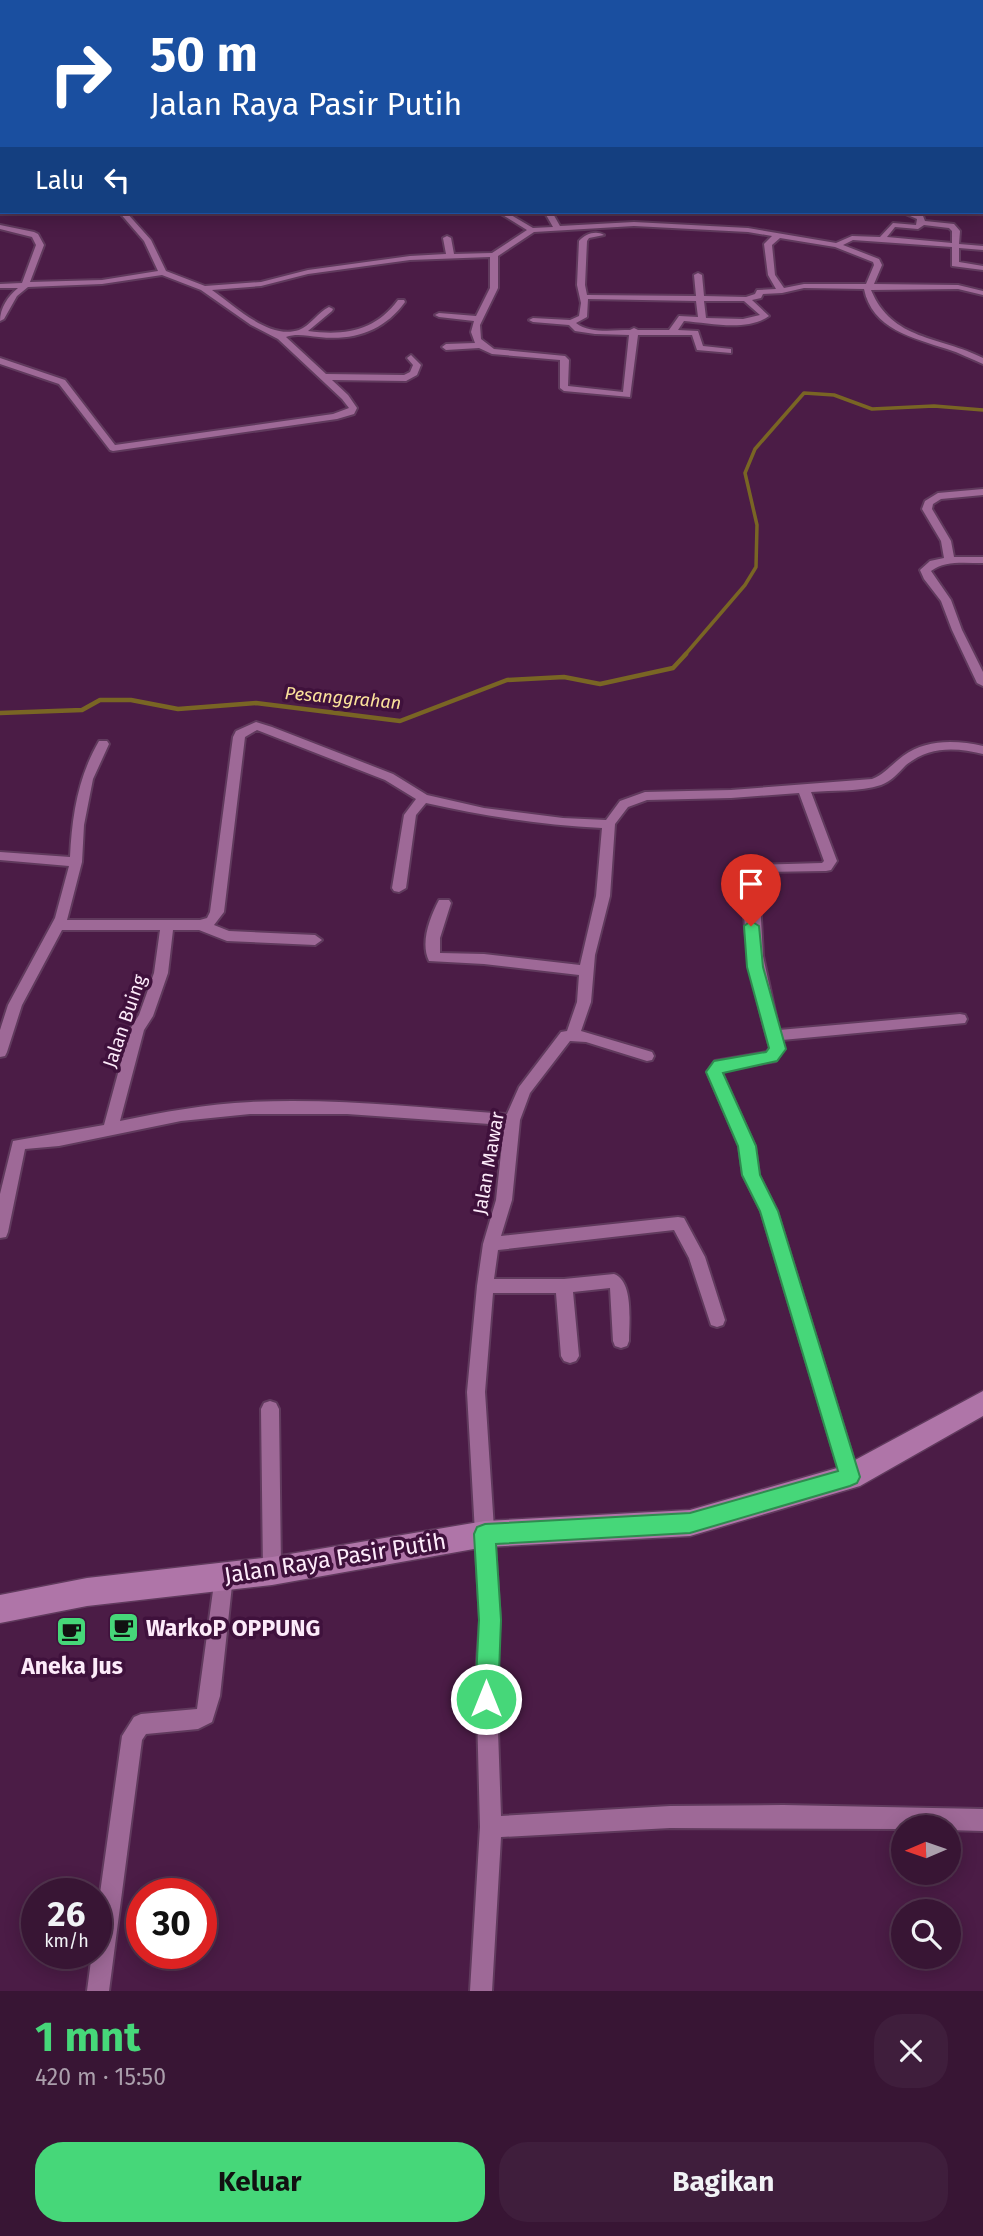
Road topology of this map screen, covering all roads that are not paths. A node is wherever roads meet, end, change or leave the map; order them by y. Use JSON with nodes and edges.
{"nodes":[{"id":1,"x":123,"y":214,"type":"edge"},
{"id":2,"x":504,"y":214,"type":"edge"},
{"id":3,"x":550,"y":214,"type":"edge"},
{"id":4,"x":911,"y":214,"type":"edge"},
{"id":5,"x":922,"y":223,"type":"junction"},
{"id":6,"x":0,"y":227,"type":"edge"},
{"id":7,"x":614,"y":227,"type":"junction"},
{"id":8,"x":558,"y":229,"type":"junction"},
{"id":9,"x":532,"y":230,"type":"junction"},
{"id":10,"x":777,"y":236,"type":"junction"},
{"id":11,"x":447,"y":238,"type":"dead end"},
{"id":12,"x":883,"y":239,"type":"junction"},
{"id":13,"x":837,"y":245,"type":"junction"},
{"id":14,"x":954,"y":246,"type":"junction"},
{"id":15,"x":983,"y":248,"type":"edge"},
{"id":16,"x":494,"y":255,"type":"junction"},
{"id":17,"x":450,"y":256,"type":"junction"},
{"id":18,"x":983,"y":268,"type":"edge"},
{"id":19,"x":163,"y":273,"type":"junction"},
{"id":20,"x":698,"y":275,"type":"dead end"},
{"id":21,"x":0,"y":286,"type":"edge"},
{"id":22,"x":25,"y":286,"type":"junction"},
{"id":23,"x":868,"y":287,"type":"junction"},
{"id":24,"x":204,"y":288,"type":"junction"},
{"id":25,"x":782,"y":291,"type":"junction"},
{"id":26,"x":983,"y":293,"type":"edge"},
{"id":27,"x":583,"y":296,"type":"junction"},
{"id":28,"x":701,"y":299,"type":"junction"},
{"id":29,"x":746,"y":299,"type":"junction"},
{"id":30,"x":401,"y":302,"type":"dead end"},
{"id":31,"x":330,"y":309,"type":"dead end"},
{"id":32,"x":439,"y":315,"type":"dead end"},
{"id":33,"x":0,"y":319,"type":"edge"},
{"id":34,"x":478,"y":319,"type":"junction"},
{"id":35,"x":533,"y":320,"type":"dead end"},
{"id":36,"x":702,"y":320,"type":"junction"},
{"id":37,"x":571,"y":323,"type":"junction"},
{"id":38,"x":634,"y":330,"type":"junction"},
{"id":39,"x":673,"y":331,"type":"junction"},
{"id":40,"x":301,"y":333,"type":"junction"},
{"id":41,"x":281,"y":337,"type":"junction"},
{"id":42,"x":481,"y":345,"type":"junction"},
{"id":43,"x":446,"y":347,"type":"dead end"},
{"id":44,"x":728,"y":351,"type":"dead end"},
{"id":45,"x":411,"y":358,"type":"dead end"},
{"id":46,"x":983,"y":360,"type":"edge"},
{"id":47,"x":0,"y":361,"type":"edge"},
{"id":48,"x":324,"y":377,"type":"junction"},
{"id":49,"x":983,"y":492,"type":"edge"},
{"id":50,"x":949,"y":560,"type":"junction"},
{"id":51,"x":983,"y":560,"type":"edge"},
{"id":52,"x":983,"y":683,"type":"edge"},
{"id":53,"x":103,"y":744,"type":"dead end"},
{"id":54,"x":983,"y":750,"type":"edge"},
{"id":55,"x":803,"y":788,"type":"junction"},
{"id":56,"x":423,"y":798,"type":"junction"},
{"id":57,"x":609,"y":824,"type":"junction"},
{"id":58,"x":0,"y":856,"type":"edge"},
{"id":59,"x":76,"y":862,"type":"junction"},
{"id":60,"x":399,"y":888,"type":"dead end"},
{"id":61,"x":444,"y":903,"type":"dead end"},
{"id":62,"x":58,"y":925,"type":"junction"},
{"id":63,"x":167,"y":925,"type":"junction"},
{"id":64,"x":201,"y":925,"type":"junction"},
{"id":65,"x":315,"y":940,"type":"dead end"},
{"id":66,"x":587,"y":971,"type":"junction"},
{"id":67,"x":960,"y":1018,"type":"dead end"},
{"id":68,"x":573,"y":1035,"type":"junction"},
{"id":69,"x":774,"y":1036,"type":"junction"},
{"id":70,"x":0,"y":1052,"type":"edge"},
{"id":71,"x":647,"y":1056,"type":"dead end"},
{"id":72,"x":512,"y":1119,"type":"junction"},
{"id":73,"x":110,"y":1129,"type":"junction"},
{"id":74,"x":0,"y":1232,"type":"edge"},
{"id":75,"x":491,"y":1244,"type":"junction"},
{"id":76,"x":485,"y":1286,"type":"junction"},
{"id":77,"x":564,"y":1286,"type":"junction"},
{"id":78,"x":717,"y":1320,"type":"dead end"},
{"id":79,"x":621,"y":1341,"type":"dead end"},
{"id":80,"x":570,"y":1356,"type":"dead end"},
{"id":81,"x":983,"y":1403,"type":"edge"},
{"id":82,"x":270,"y":1409,"type":"dead end"},
{"id":83,"x":850,"y":1477,"type":"junction"},
{"id":84,"x":485,"y":1534,"type":"junction"},
{"id":85,"x":272,"y":1571,"type":"junction"},
{"id":86,"x":224,"y":1576,"type":"junction"},
{"id":87,"x":0,"y":1609,"type":"edge"},
{"id":88,"x":983,"y":1820,"type":"edge"},
{"id":89,"x":491,"y":1826,"type":"junction"},
{"id":90,"x":98,"y":1991,"type":"edge"},
{"id":91,"x":481,"y":1991,"type":"edge"}],
"edges":[{"from":1,"to":19,"type":"street"},
{"from":2,"to":9,"type":"street"},
{"from":3,"to":8,"type":"street"},
{"from":4,"to":5,"type":"street"},
{"from":5,"to":12,"type":"street"},
{"from":5,"to":14,"type":"street"},
{"from":6,"to":22,"type":"street"},
{"from":7,"to":8,"type":"street"},
{"from":7,"to":10,"type":"street"},
{"from":7,"to":27,"type":"street"},
{"from":8,"to":9,"type":"street"},
{"from":9,"to":16,"type":"street"},
{"from":10,"to":13,"type":"street"},
{"from":10,"to":25,"type":"street"},
{"from":11,"to":17,"type":"street"},
{"from":12,"to":13,"type":"street"},
{"from":12,"to":14,"type":"street"},
{"from":13,"to":23,"type":"street"},
{"from":14,"to":15,"type":"street"},
{"from":14,"to":18,"type":"street"},
{"from":16,"to":17,"type":"street"},
{"from":16,"to":34,"type":"street"},
{"from":17,"to":24,"type":"street"},
{"from":19,"to":22,"type":"street"},
{"from":19,"to":24,"type":"street"},
{"from":20,"to":28,"type":"street"},
{"from":21,"to":22,"type":"street"},
{"from":22,"to":33,"type":"street"},
{"from":23,"to":25,"type":"street"},
{"from":23,"to":26,"type":"street"},
{"from":23,"to":46,"type":"street"},
{"from":24,"to":41,"type":"street"},
{"from":25,"to":29,"type":"street"},
{"from":27,"to":28,"type":"street"},
{"from":27,"to":37,"type":"street"},
{"from":28,"to":29,"type":"street"},
{"from":28,"to":36,"type":"street"},
{"from":29,"to":36,"type":"street"},
{"from":30,"to":40,"type":"street"},
{"from":31,"to":40,"type":"street"},
{"from":32,"to":34,"type":"street"},
{"from":34,"to":42,"type":"street"},
{"from":35,"to":37,"type":"street"},
{"from":36,"to":39,"type":"street"},
{"from":37,"to":38,"type":"street"},
{"from":38,"to":39,"type":"street"},
{"from":38,"to":42,"type":"street"},
{"from":39,"to":44,"type":"street"},
{"from":40,"to":41,"type":"street"},
{"from":41,"to":48,"type":"street"},
{"from":42,"to":43,"type":"street"},
{"from":45,"to":48,"type":"street"},
{"from":47,"to":48,"type":"street"},
{"from":49,"to":50,"type":"street"},
{"from":50,"to":51,"type":"street"},
{"from":50,"to":52,"type":"street"},
{"from":53,"to":59,"type":"street"},
{"from":54,"to":55,"type":"street"},
{"from":55,"to":57,"type":"street"},
{"from":55,"to":69,"type":"street"},
{"from":56,"to":57,"type":"street"},
{"from":56,"to":60,"type":"street"},
{"from":56,"to":64,"type":"street"},
{"from":57,"to":66,"type":"street","name":"Jalan Mawar"},
{"from":58,"to":59,"type":"street"},
{"from":59,"to":62,"type":"street"},
{"from":61,"to":66,"type":"street"},
{"from":62,"to":63,"type":"street"},
{"from":62,"to":70,"type":"street"},
{"from":63,"to":64,"type":"street"},
{"from":63,"to":73,"type":"street","name":"Jalan Buing"},
{"from":64,"to":65,"type":"street"},
{"from":66,"to":68,"type":"street","name":"Jalan Mawar"},
{"from":67,"to":69,"type":"street"},
{"from":68,"to":71,"type":"street"},
{"from":68,"to":72,"type":"street","name":"Jalan Mawar"},
{"from":69,"to":83,"type":"street"},
{"from":72,"to":73,"type":"street"},
{"from":72,"to":75,"type":"street","name":"Jalan Mawar"},
{"from":73,"to":74,"type":"street"},
{"from":75,"to":76,"type":"street","name":"Jalan Mawar"},
{"from":75,"to":78,"type":"street"},
{"from":76,"to":77,"type":"street"},
{"from":76,"to":84,"type":"street","name":"Jalan Mawar"},
{"from":77,"to":79,"type":"street"},
{"from":77,"to":80,"type":"street"},
{"from":81,"to":83,"type":"street","name":"Jalan Raya Pasir Putih"},
{"from":82,"to":85,"type":"street"},
{"from":83,"to":84,"type":"street","name":"Jalan Raya Pasir Putih"},
{"from":84,"to":85,"type":"street","name":"Jalan Raya Pasir Putih"},
{"from":84,"to":89,"type":"street","name":"Jalan Mawar"},
{"from":85,"to":86,"type":"street","name":"Jalan Raya Pasir Putih"},
{"from":86,"to":87,"type":"street","name":"Jalan Raya Pasir Putih"},
{"from":86,"to":90,"type":"street"},
{"from":88,"to":89,"type":"street"},
{"from":89,"to":91,"type":"street","name":"Jalan Mawar"}]}
